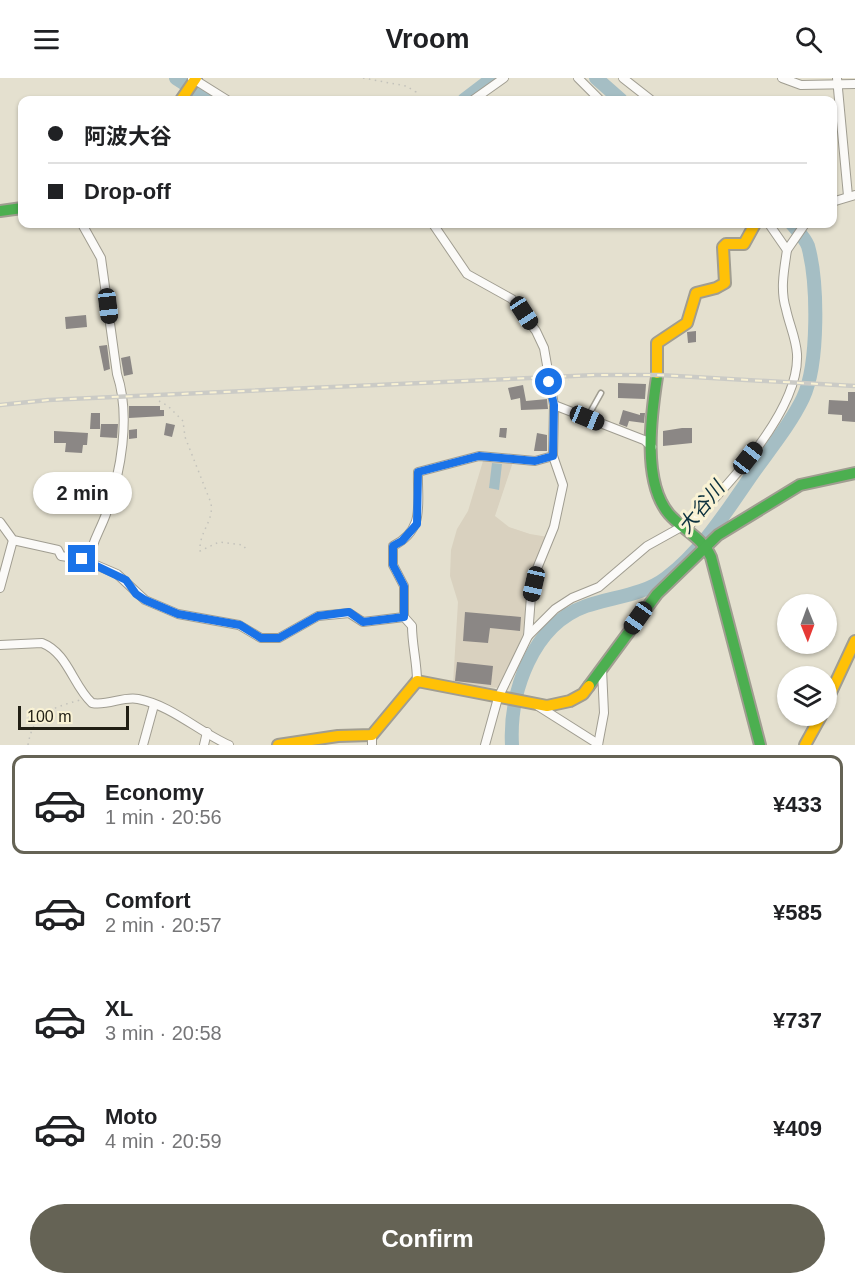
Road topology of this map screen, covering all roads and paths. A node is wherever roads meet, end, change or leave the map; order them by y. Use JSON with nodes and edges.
{"nodes":[{"id":1,"x":363,"y":78,"type":"edge"},
{"id":2,"x":504,"y":78,"type":"edge"},
{"id":3,"x":578,"y":78,"type":"edge"},
{"id":4,"x":622,"y":78,"type":"edge"},
{"id":5,"x":782,"y":78,"type":"edge"},
{"id":6,"x":194,"y":80,"type":"edge"},
{"id":7,"x":838,"y":82,"type":"edge"},
{"id":8,"x":855,"y":84,"type":"edge"},
{"id":9,"x":184,"y":96,"type":"edge"},
{"id":10,"x":220,"y":96,"type":"edge"},
{"id":11,"x":415,"y":96,"type":"edge"},
{"id":12,"x":479,"y":96,"type":"edge"},
{"id":13,"x":596,"y":96,"type":"edge"},
{"id":14,"x":646,"y":96,"type":"edge"},
{"id":15,"x":852,"y":195,"type":"edge"},
{"id":16,"x":837,"y":200,"type":"edge"},
{"id":17,"x":18,"y":209,"type":"edge"},
{"id":18,"x":0,"y":211,"type":"edge"},
{"id":19,"x":84,"y":228,"type":"edge"},
{"id":20,"x":436,"y":228,"type":"edge"},
{"id":21,"x":754,"y":228,"type":"edge"},
{"id":22,"x":773,"y":228,"type":"edge"},
{"id":23,"x":802,"y":228,"type":"edge"},
{"id":24,"x":790,"y":247,"type":"junction"},
{"id":25,"x":569,"y":380,"type":"dead end"},
{"id":26,"x":549,"y":382,"type":"junction"},
{"id":27,"x":601,"y":393,"type":"dead end"},
{"id":28,"x":159,"y":401,"type":"dead end"},
{"id":29,"x":554,"y":405,"type":"junction"},
{"id":30,"x":587,"y":418,"type":"junction"},
{"id":31,"x":652,"y":447,"type":"junction"},
{"id":32,"x":553,"y":456,"type":"junction"},
{"id":33,"x":855,"y":473,"type":"edge"},
{"id":34,"x":0,"y":522,"type":"edge"},
{"id":35,"x":686,"y":530,"type":"junction"},
{"id":36,"x":13,"y":540,"type":"junction"},
{"id":37,"x":704,"y":545,"type":"junction"},
{"id":38,"x":246,"y":549,"type":"dead end"},
{"id":39,"x":89,"y":561,"type":"junction"},
{"id":40,"x":0,"y":588,"type":"edge"},
{"id":41,"x":404,"y":617,"type":"junction"},
{"id":42,"x":528,"y":636,"type":"junction"},
{"id":43,"x":855,"y":641,"type":"edge"},
{"id":44,"x":0,"y":645,"type":"edge"},
{"id":45,"x":602,"y":669,"type":"junction"},
{"id":46,"x":837,"y":679,"type":"edge"},
{"id":47,"x":417,"y":681,"type":"junction"},
{"id":48,"x":87,"y":698,"type":"junction"},
{"id":49,"x":501,"y":698,"type":"junction"},
{"id":50,"x":531,"y":703,"type":"junction"},
{"id":51,"x":154,"y":705,"type":"junction"},
{"id":52,"x":815,"y":726,"type":"edge"},
{"id":53,"x":207,"y":732,"type":"junction"},
{"id":54,"x":372,"y":740,"type":"edge"},
{"id":55,"x":28,"y":745,"type":"edge"},
{"id":56,"x":143,"y":745,"type":"edge"},
{"id":57,"x":204,"y":745,"type":"edge"},
{"id":58,"x":229,"y":745,"type":"edge"},
{"id":59,"x":279,"y":745,"type":"edge"},
{"id":60,"x":485,"y":745,"type":"edge"},
{"id":61,"x":598,"y":745,"type":"edge"},
{"id":62,"x":760,"y":745,"type":"edge"},
{"id":63,"x":805,"y":745,"type":"edge"}],
"edges":[{"from":1,"to":11,"type":"path"},
{"from":2,"to":12,"type":"street"},
{"from":3,"to":13,"type":"street"},
{"from":4,"to":14,"type":"street"},
{"from":5,"to":7,"type":"street"},
{"from":6,"to":9,"type":"street"},
{"from":6,"to":10,"type":"street"},
{"from":7,"to":8,"type":"street"},
{"from":7,"to":15,"type":"street"},
{"from":15,"to":16,"type":"street"},
{"from":17,"to":18,"type":"street"},
{"from":19,"to":39,"type":"street"},
{"from":20,"to":26,"type":"street"},
{"from":21,"to":31,"type":"street"},
{"from":22,"to":24,"type":"street"},
{"from":23,"to":24,"type":"street"},
{"from":24,"to":35,"type":"street"},
{"from":25,"to":26,"type":"path"},
{"from":26,"to":29,"type":"street"},
{"from":27,"to":30,"type":"lane"},
{"from":28,"to":38,"type":"path"},
{"from":29,"to":30,"type":"street"},
{"from":29,"to":32,"type":"street"},
{"from":30,"to":31,"type":"street"},
{"from":31,"to":35,"type":"street"},
{"from":32,"to":41,"type":"street"},
{"from":32,"to":42,"type":"street"},
{"from":33,"to":37,"type":"street"},
{"from":34,"to":36,"type":"street"},
{"from":35,"to":37,"type":"street"},
{"from":35,"to":42,"type":"street"},
{"from":36,"to":39,"type":"street"},
{"from":36,"to":40,"type":"street"},
{"from":37,"to":45,"type":"street"},
{"from":37,"to":62,"type":"street"},
{"from":39,"to":41,"type":"street"},
{"from":41,"to":47,"type":"street"},
{"from":42,"to":49,"type":"street"},
{"from":43,"to":46,"type":"street"},
{"from":44,"to":48,"type":"street"},
{"from":45,"to":50,"type":"street"},
{"from":45,"to":61,"type":"street"},
{"from":47,"to":49,"type":"street"},
{"from":47,"to":54,"type":"street"},
{"from":48,"to":51,"type":"street"},
{"from":48,"to":55,"type":"path"},
{"from":49,"to":50,"type":"street"},
{"from":49,"to":60,"type":"street"},
{"from":50,"to":61,"type":"street"},
{"from":51,"to":53,"type":"street"},
{"from":51,"to":56,"type":"street"},
{"from":52,"to":63,"type":"street"},
{"from":53,"to":57,"type":"street"},
{"from":53,"to":58,"type":"street"},
{"from":54,"to":59,"type":"street"}]}
